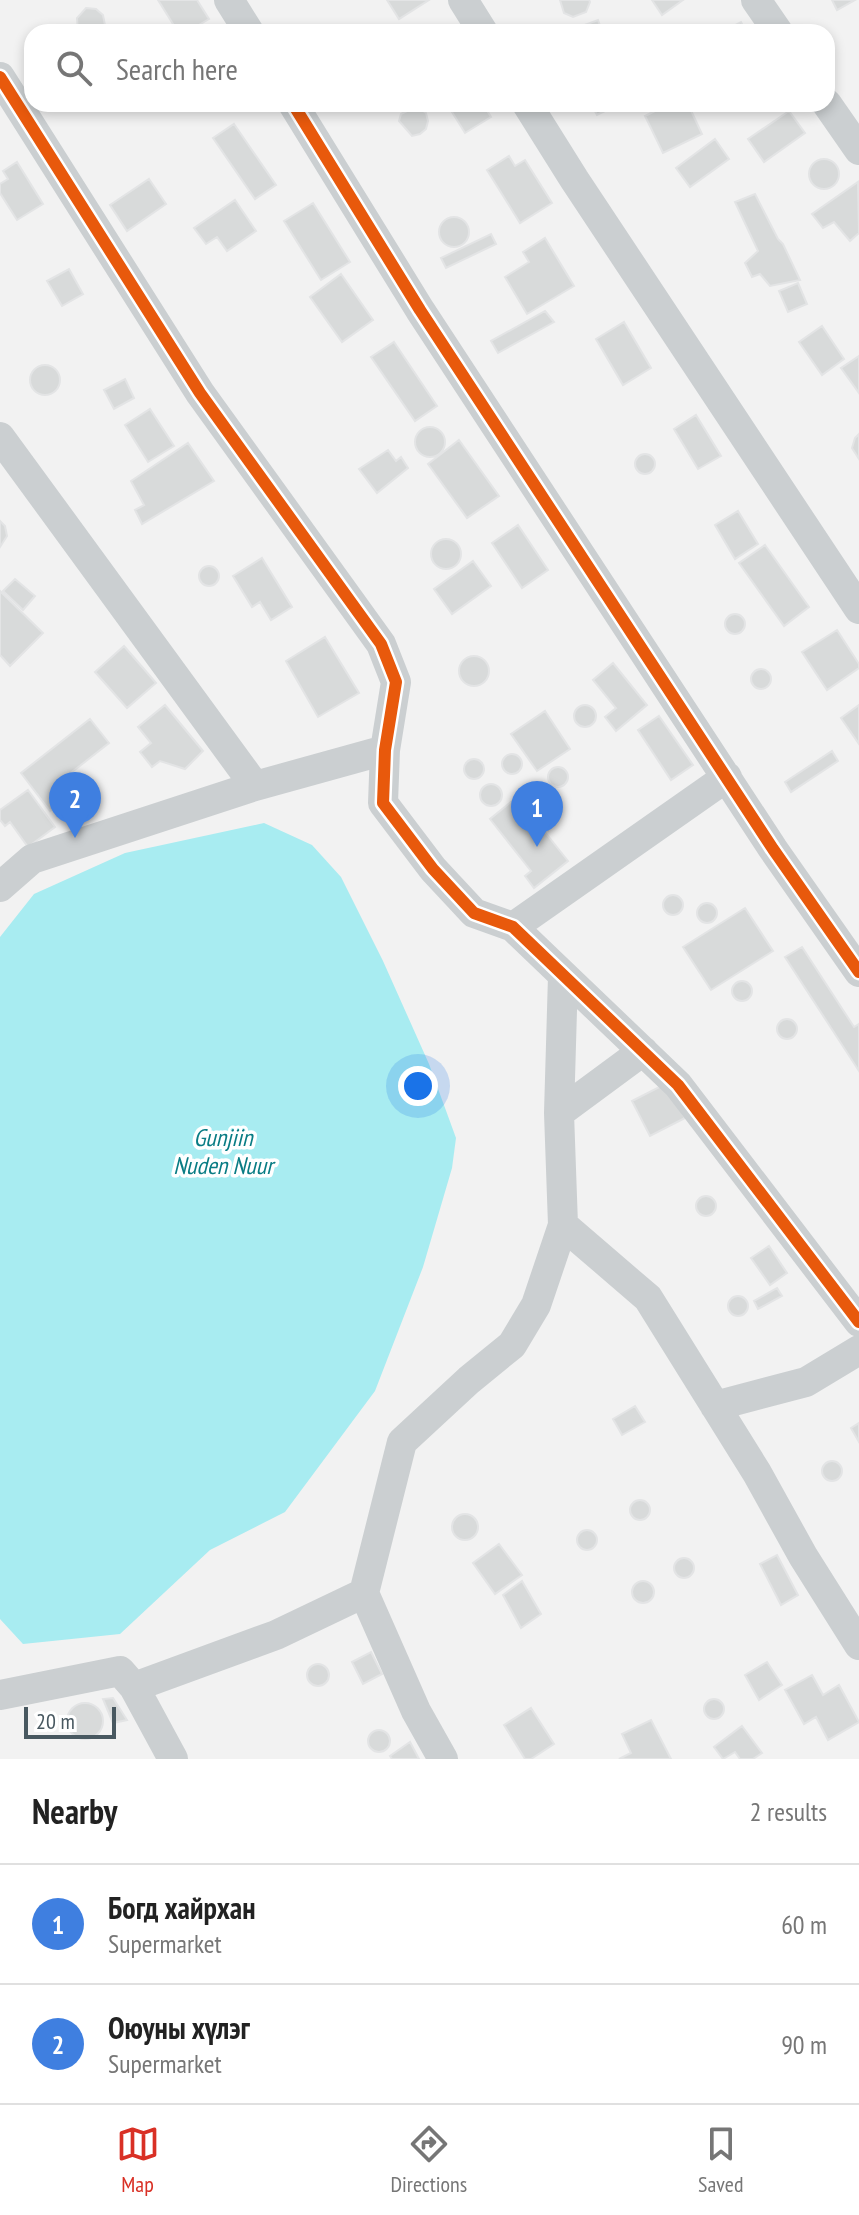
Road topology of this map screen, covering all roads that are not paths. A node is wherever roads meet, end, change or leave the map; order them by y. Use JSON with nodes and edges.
{"nodes":[{"id":1,"x":229,"y":0,"type":"edge"},
{"id":2,"x":463,"y":0,"type":"edge"},
{"id":3,"x":756,"y":0,"type":"edge"},
{"id":4,"x":244,"y":24,"type":"edge"},
{"id":5,"x":478,"y":24,"type":"edge"},
{"id":6,"x":772,"y":24,"type":"edge"},
{"id":7,"x":0,"y":77,"type":"edge"},
{"id":8,"x":298,"y":112,"type":"edge"},
{"id":9,"x":532,"y":112,"type":"edge"},
{"id":10,"x":833,"y":112,"type":"edge"},
{"id":11,"x":859,"y":150,"type":"edge"},
{"id":12,"x":0,"y":437,"type":"edge"},
{"id":13,"x":859,"y":609,"type":"edge"},
{"id":14,"x":385,"y":750,"type":"junction"},
{"id":15,"x":727,"y":777,"type":"junction"},
{"id":16,"x":255,"y":786,"type":"junction"},
{"id":17,"x":0,"y":887,"type":"edge"},
{"id":18,"x":513,"y":927,"type":"junction"},
{"id":19,"x":859,"y":972,"type":"edge"},
{"id":20,"x":563,"y":976,"type":"junction"},
{"id":21,"x":643,"y":1051,"type":"junction"},
{"id":22,"x":559,"y":1113,"type":"junction"},
{"id":23,"x":563,"y":1225,"type":"junction"},
{"id":24,"x":859,"y":1322,"type":"edge"},
{"id":25,"x":859,"y":1350,"type":"edge"},
{"id":26,"x":715,"y":1406,"type":"junction"},
{"id":27,"x":364,"y":1593,"type":"junction"},
{"id":28,"x":859,"y":1645,"type":"edge"},
{"id":29,"x":134,"y":1687,"type":"junction"},
{"id":30,"x":0,"y":1695,"type":"edge"},
{"id":31,"x":173,"y":1759,"type":"edge"},
{"id":32,"x":443,"y":1759,"type":"edge"}],
"edges":[{"from":1,"to":4,"type":"street"},
{"from":2,"to":5,"type":"street"},
{"from":3,"to":6,"type":"street"},
{"from":7,"to":14,"type":"street"},
{"from":8,"to":15,"type":"street"},
{"from":9,"to":13,"type":"street"},
{"from":10,"to":11,"type":"street"},
{"from":12,"to":16,"type":"street"},
{"from":14,"to":16,"type":"street"},
{"from":14,"to":18,"type":"street"},
{"from":15,"to":18,"type":"street"},
{"from":15,"to":19,"type":"street"},
{"from":16,"to":17,"type":"street"},
{"from":18,"to":20,"type":"street"},
{"from":20,"to":21,"type":"street"},
{"from":20,"to":22,"type":"street"},
{"from":21,"to":22,"type":"street"},
{"from":21,"to":24,"type":"street"},
{"from":22,"to":23,"type":"street"},
{"from":23,"to":26,"type":"street"},
{"from":23,"to":27,"type":"street"},
{"from":25,"to":26,"type":"street"},
{"from":26,"to":28,"type":"street"},
{"from":27,"to":29,"type":"street"},
{"from":27,"to":32,"type":"street"},
{"from":29,"to":30,"type":"street"},
{"from":29,"to":31,"type":"street"}]}
